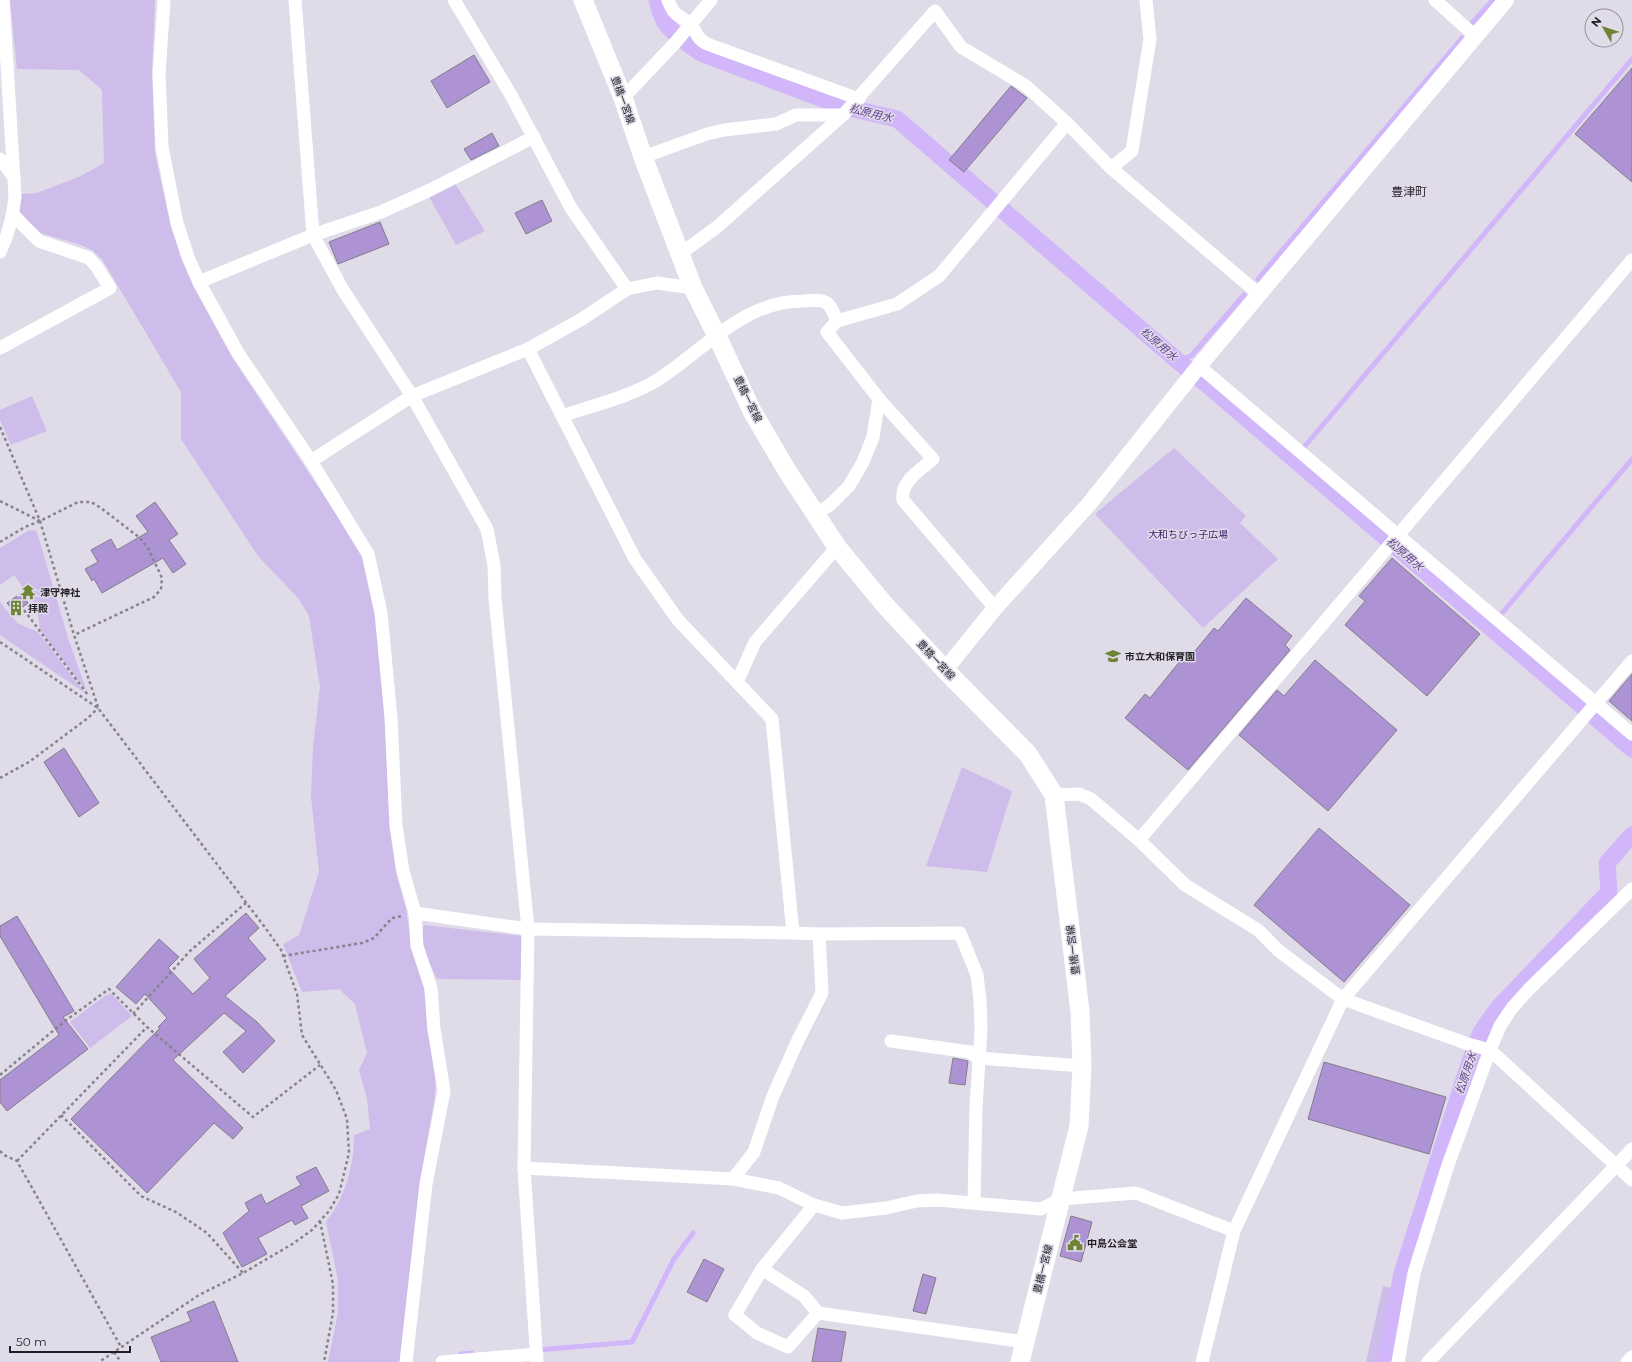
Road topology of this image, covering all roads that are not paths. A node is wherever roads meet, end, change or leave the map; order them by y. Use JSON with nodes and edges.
{"nodes":[{"id":1,"x":3,"y":0,"type":"edge"},
{"id":2,"x":164,"y":0,"type":"edge"},
{"id":3,"x":295,"y":0,"type":"edge"},
{"id":4,"x":454,"y":0,"type":"edge"},
{"id":5,"x":583,"y":0,"type":"edge"},
{"id":6,"x":668,"y":0,"type":"edge"},
{"id":7,"x":711,"y":0,"type":"edge"},
{"id":8,"x":1146,"y":0,"type":"edge"},
{"id":9,"x":1435,"y":0,"type":"edge"},
{"id":10,"x":1506,"y":0,"type":"edge"},
{"id":11,"x":688,"y":28,"type":"junction"},
{"id":12,"x":1475,"y":36,"type":"junction"},
{"id":13,"x":623,"y":98,"type":"junction"},
{"id":14,"x":858,"y":99,"type":"junction"},
{"id":15,"x":843,"y":115,"type":"junction"},
{"id":16,"x":1067,"y":123,"type":"junction"},
{"id":17,"x":534,"y":137,"type":"junction"},
{"id":18,"x":643,"y":157,"type":"junction"},
{"id":19,"x":0,"y":159,"type":"edge"},
{"id":20,"x":1111,"y":168,"type":"junction"},
{"id":21,"x":14,"y":177,"type":"junction"},
{"id":22,"x":13,"y":215,"type":"junction"},
{"id":23,"x":313,"y":235,"type":"junction"},
{"id":24,"x":0,"y":252,"type":"edge"},
{"id":25,"x":680,"y":254,"type":"junction"},
{"id":26,"x":1632,"y":260,"type":"edge"},
{"id":27,"x":199,"y":282,"type":"junction"},
{"id":28,"x":693,"y":288,"type":"junction"},
{"id":29,"x":627,"y":289,"type":"junction"},
{"id":30,"x":1260,"y":295,"type":"junction"},
{"id":31,"x":837,"y":321,"type":"junction"},
{"id":32,"x":716,"y":334,"type":"junction"},
{"id":33,"x":0,"y":348,"type":"edge"},
{"id":34,"x":528,"y":349,"type":"junction"},
{"id":35,"x":1200,"y":366,"type":"junction"},
{"id":36,"x":412,"y":396,"type":"junction"},
{"id":37,"x":879,"y":399,"type":"junction"},
{"id":38,"x":562,"y":416,"type":"junction"},
{"id":39,"x":311,"y":461,"type":"junction"},
{"id":40,"x":815,"y":514,"type":"junction"},
{"id":41,"x":1399,"y":535,"type":"junction"},
{"id":42,"x":837,"y":547,"type":"junction"},
{"id":43,"x":995,"y":608,"type":"junction"},
{"id":44,"x":1632,"y":661,"type":"edge"},
{"id":45,"x":945,"y":670,"type":"junction"},
{"id":46,"x":737,"y":682,"type":"junction"},
{"id":47,"x":1596,"y":703,"type":"junction"},
{"id":48,"x":1632,"y":734,"type":"edge"},
{"id":49,"x":1054,"y":795,"type":"junction"},
{"id":50,"x":1139,"y":840,"type":"junction"},
{"id":51,"x":1632,"y":889,"type":"edge"},
{"id":52,"x":415,"y":913,"type":"junction"},
{"id":53,"x":528,"y":929,"type":"junction"},
{"id":54,"x":793,"y":932,"type":"junction"},
{"id":55,"x":819,"y":934,"type":"junction"},
{"id":56,"x":1343,"y":999,"type":"junction"},
{"id":57,"x":891,"y":1041,"type":"dead end"},
{"id":58,"x":1490,"y":1050,"type":"junction"},
{"id":59,"x":978,"y":1058,"type":"junction"},
{"id":60,"x":1082,"y":1066,"type":"junction"},
{"id":61,"x":1632,"y":1149,"type":"edge"},
{"id":62,"x":1616,"y":1165,"type":"junction"},
{"id":63,"x":524,"y":1168,"type":"junction"},
{"id":64,"x":733,"y":1179,"type":"junction"},
{"id":65,"x":1632,"y":1180,"type":"edge"},
{"id":66,"x":1061,"y":1199,"type":"junction"},
{"id":67,"x":974,"y":1202,"type":"junction"},
{"id":68,"x":814,"y":1205,"type":"junction"},
{"id":69,"x":1234,"y":1232,"type":"junction"},
{"id":70,"x":762,"y":1269,"type":"junction"},
{"id":71,"x":818,"y":1313,"type":"junction"},
{"id":72,"x":1025,"y":1342,"type":"junction"},
{"id":73,"x":1632,"y":1357,"type":"edge"},
{"id":74,"x":537,"y":1358,"type":"edge"},
{"id":75,"x":406,"y":1362,"type":"edge"},
{"id":76,"x":442,"y":1362,"type":"edge"},
{"id":77,"x":1020,"y":1362,"type":"edge"},
{"id":78,"x":1202,"y":1362,"type":"edge"},
{"id":79,"x":1398,"y":1362,"type":"edge"},
{"id":80,"x":1428,"y":1362,"type":"edge"},
{"id":81,"x":1627,"y":1362,"type":"edge"}],
"edges":[{"from":1,"to":21,"type":"street"},
{"from":2,"to":27,"type":"street"},
{"from":3,"to":23,"type":"street"},
{"from":4,"to":17,"type":"street"},
{"from":5,"to":13,"type":"main road","name":"豊橋一宮線"},
{"from":6,"to":11,"type":"street"},
{"from":7,"to":11,"type":"street"},
{"from":8,"to":20,"type":"street"},
{"from":9,"to":12,"type":"street"},
{"from":10,"to":12,"type":"street"},
{"from":11,"to":13,"type":"street"},
{"from":11,"to":14,"type":"street"},
{"from":12,"to":30,"type":"street"},
{"from":13,"to":18,"type":"main road","name":"豊橋一宮線"},
{"from":14,"to":15,"type":"street"},
{"from":14,"to":16,"type":"street"},
{"from":15,"to":18,"type":"street"},
{"from":15,"to":25,"type":"street"},
{"from":16,"to":20,"type":"street"},
{"from":16,"to":31,"type":"street"},
{"from":17,"to":23,"type":"street"},
{"from":17,"to":29,"type":"street"},
{"from":18,"to":25,"type":"main road","name":"豊橋一宮線"},
{"from":19,"to":21,"type":"street"},
{"from":20,"to":30,"type":"street"},
{"from":21,"to":22,"type":"street"},
{"from":22,"to":24,"type":"street"},
{"from":22,"to":33,"type":"street"},
{"from":23,"to":27,"type":"street"},
{"from":23,"to":36,"type":"street"},
{"from":25,"to":28,"type":"main road","name":"豊橋一宮線"},
{"from":26,"to":41,"type":"street"},
{"from":27,"to":39,"type":"street"},
{"from":28,"to":29,"type":"street"},
{"from":28,"to":32,"type":"main road","name":"豊橋一宮線"},
{"from":29,"to":34,"type":"street"},
{"from":30,"to":35,"type":"street"},
{"from":31,"to":32,"type":"street"},
{"from":31,"to":37,"type":"street"},
{"from":32,"to":38,"type":"street"},
{"from":32,"to":40,"type":"main road","name":"豊橋一宮線"},
{"from":34,"to":36,"type":"street"},
{"from":34,"to":38,"type":"street"},
{"from":35,"to":41,"type":"street"},
{"from":35,"to":43,"type":"street"},
{"from":36,"to":39,"type":"street"},
{"from":36,"to":53,"type":"street"},
{"from":37,"to":40,"type":"street"},
{"from":37,"to":43,"type":"street"},
{"from":38,"to":46,"type":"street"},
{"from":39,"to":52,"type":"street"},
{"from":40,"to":42,"type":"main road","name":"豊橋一宮線"},
{"from":41,"to":47,"type":"street"},
{"from":41,"to":50,"type":"street"},
{"from":42,"to":45,"type":"main road","name":"豊橋一宮線"},
{"from":42,"to":46,"type":"street"},
{"from":43,"to":45,"type":"street"},
{"from":44,"to":47,"type":"street"},
{"from":45,"to":49,"type":"main road","name":"豊橋一宮線"},
{"from":46,"to":54,"type":"street"},
{"from":47,"to":48,"type":"street"},
{"from":47,"to":56,"type":"street"},
{"from":49,"to":50,"type":"street"},
{"from":49,"to":60,"type":"main road","name":"豊橋一宮線"},
{"from":50,"to":56,"type":"street"},
{"from":51,"to":58,"type":"street"},
{"from":52,"to":53,"type":"street"},
{"from":52,"to":75,"type":"street"},
{"from":53,"to":54,"type":"street"},
{"from":53,"to":63,"type":"street"},
{"from":54,"to":55,"type":"street"},
{"from":55,"to":59,"type":"street"},
{"from":55,"to":64,"type":"street"},
{"from":56,"to":58,"type":"street"},
{"from":56,"to":69,"type":"street"},
{"from":57,"to":59,"type":"street"},
{"from":58,"to":62,"type":"street"},
{"from":58,"to":79,"type":"street"},
{"from":59,"to":60,"type":"street"},
{"from":59,"to":67,"type":"street"},
{"from":60,"to":66,"type":"main road","name":"豊橋一宮線"},
{"from":61,"to":62,"type":"street"},
{"from":62,"to":65,"type":"street"},
{"from":62,"to":80,"type":"street"},
{"from":63,"to":64,"type":"street"},
{"from":63,"to":74,"type":"street"},
{"from":64,"to":68,"type":"street"},
{"from":66,"to":67,"type":"street"},
{"from":66,"to":69,"type":"street"},
{"from":66,"to":72,"type":"main road","name":"豊橋一宮線"},
{"from":67,"to":68,"type":"street"},
{"from":68,"to":70,"type":"street"},
{"from":69,"to":78,"type":"street"},
{"from":70,"to":71,"type":"street"},
{"from":70,"to":71,"type":"street"},
{"from":71,"to":72,"type":"street"},
{"from":72,"to":77,"type":"main road","name":"豊橋一宮線"},
{"from":73,"to":81,"type":"street"},
{"from":74,"to":76,"type":"street"}]}
